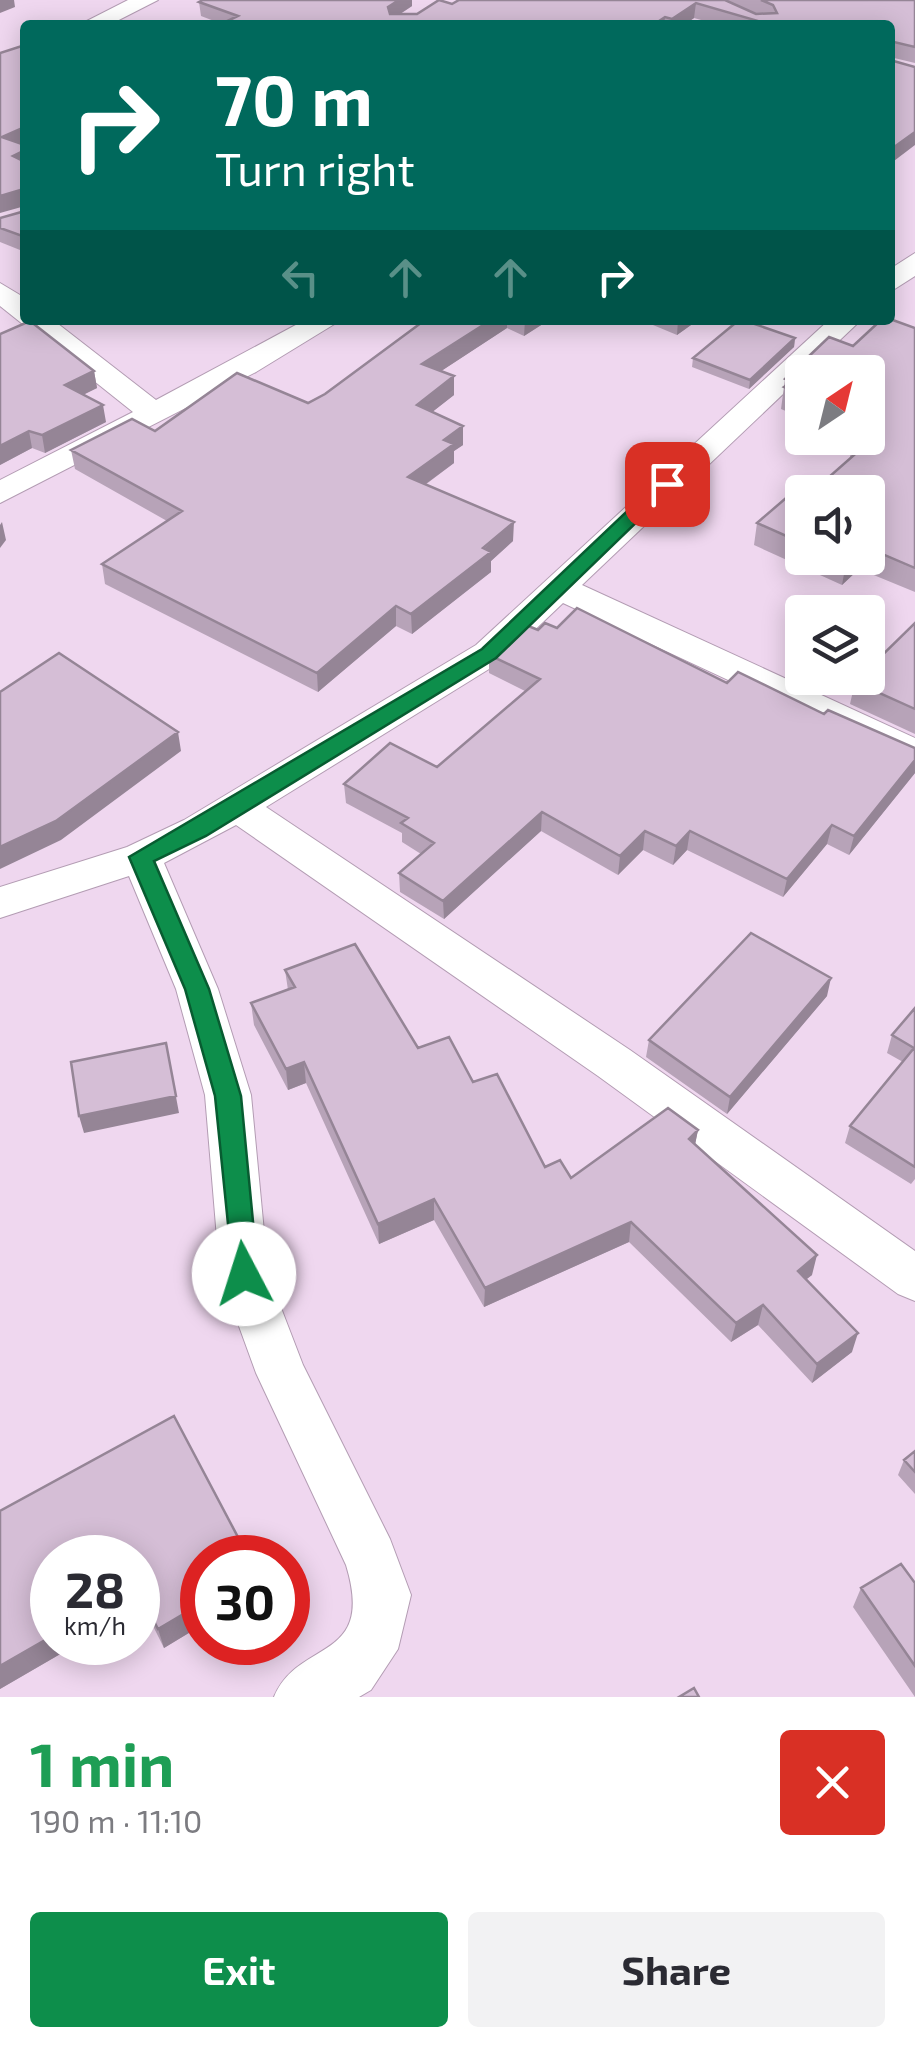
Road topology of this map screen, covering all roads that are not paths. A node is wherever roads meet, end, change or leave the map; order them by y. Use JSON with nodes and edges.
{"nodes":[{"id":1,"x":147,"y":0,"type":"edge"},
{"id":2,"x":101,"y":20,"type":"edge"},
{"id":3,"x":0,"y":292,"type":"edge"},
{"id":4,"x":20,"y":308,"type":"edge"},
{"id":5,"x":42,"y":325,"type":"edge"},
{"id":6,"x":318,"y":325,"type":"edge"},
{"id":7,"x":841,"y":325,"type":"edge"},
{"id":8,"x":151,"y":411,"type":"junction"},
{"id":9,"x":0,"y":493,"type":"edge"},
{"id":10,"x":557,"y":587,"type":"junction"},
{"id":11,"x":915,"y":754,"type":"edge"},
{"id":12,"x":237,"y":806,"type":"junction"},
{"id":13,"x":141,"y":857,"type":"junction"},
{"id":14,"x":0,"y":903,"type":"edge"},
{"id":15,"x":915,"y":1279,"type":"edge"},
{"id":16,"x":303,"y":1697,"type":"edge"}],
"edges":[{"from":1,"to":2,"type":"street"},
{"from":3,"to":4,"type":"street"},
{"from":5,"to":8,"type":"street"},
{"from":6,"to":8,"type":"street"},
{"from":7,"to":10,"type":"street"},
{"from":8,"to":9,"type":"street"},
{"from":10,"to":11,"type":"street"},
{"from":10,"to":12,"type":"street"},
{"from":12,"to":13,"type":"street"},
{"from":12,"to":15,"type":"street"},
{"from":13,"to":14,"type":"street"},
{"from":13,"to":16,"type":"street"}]}
